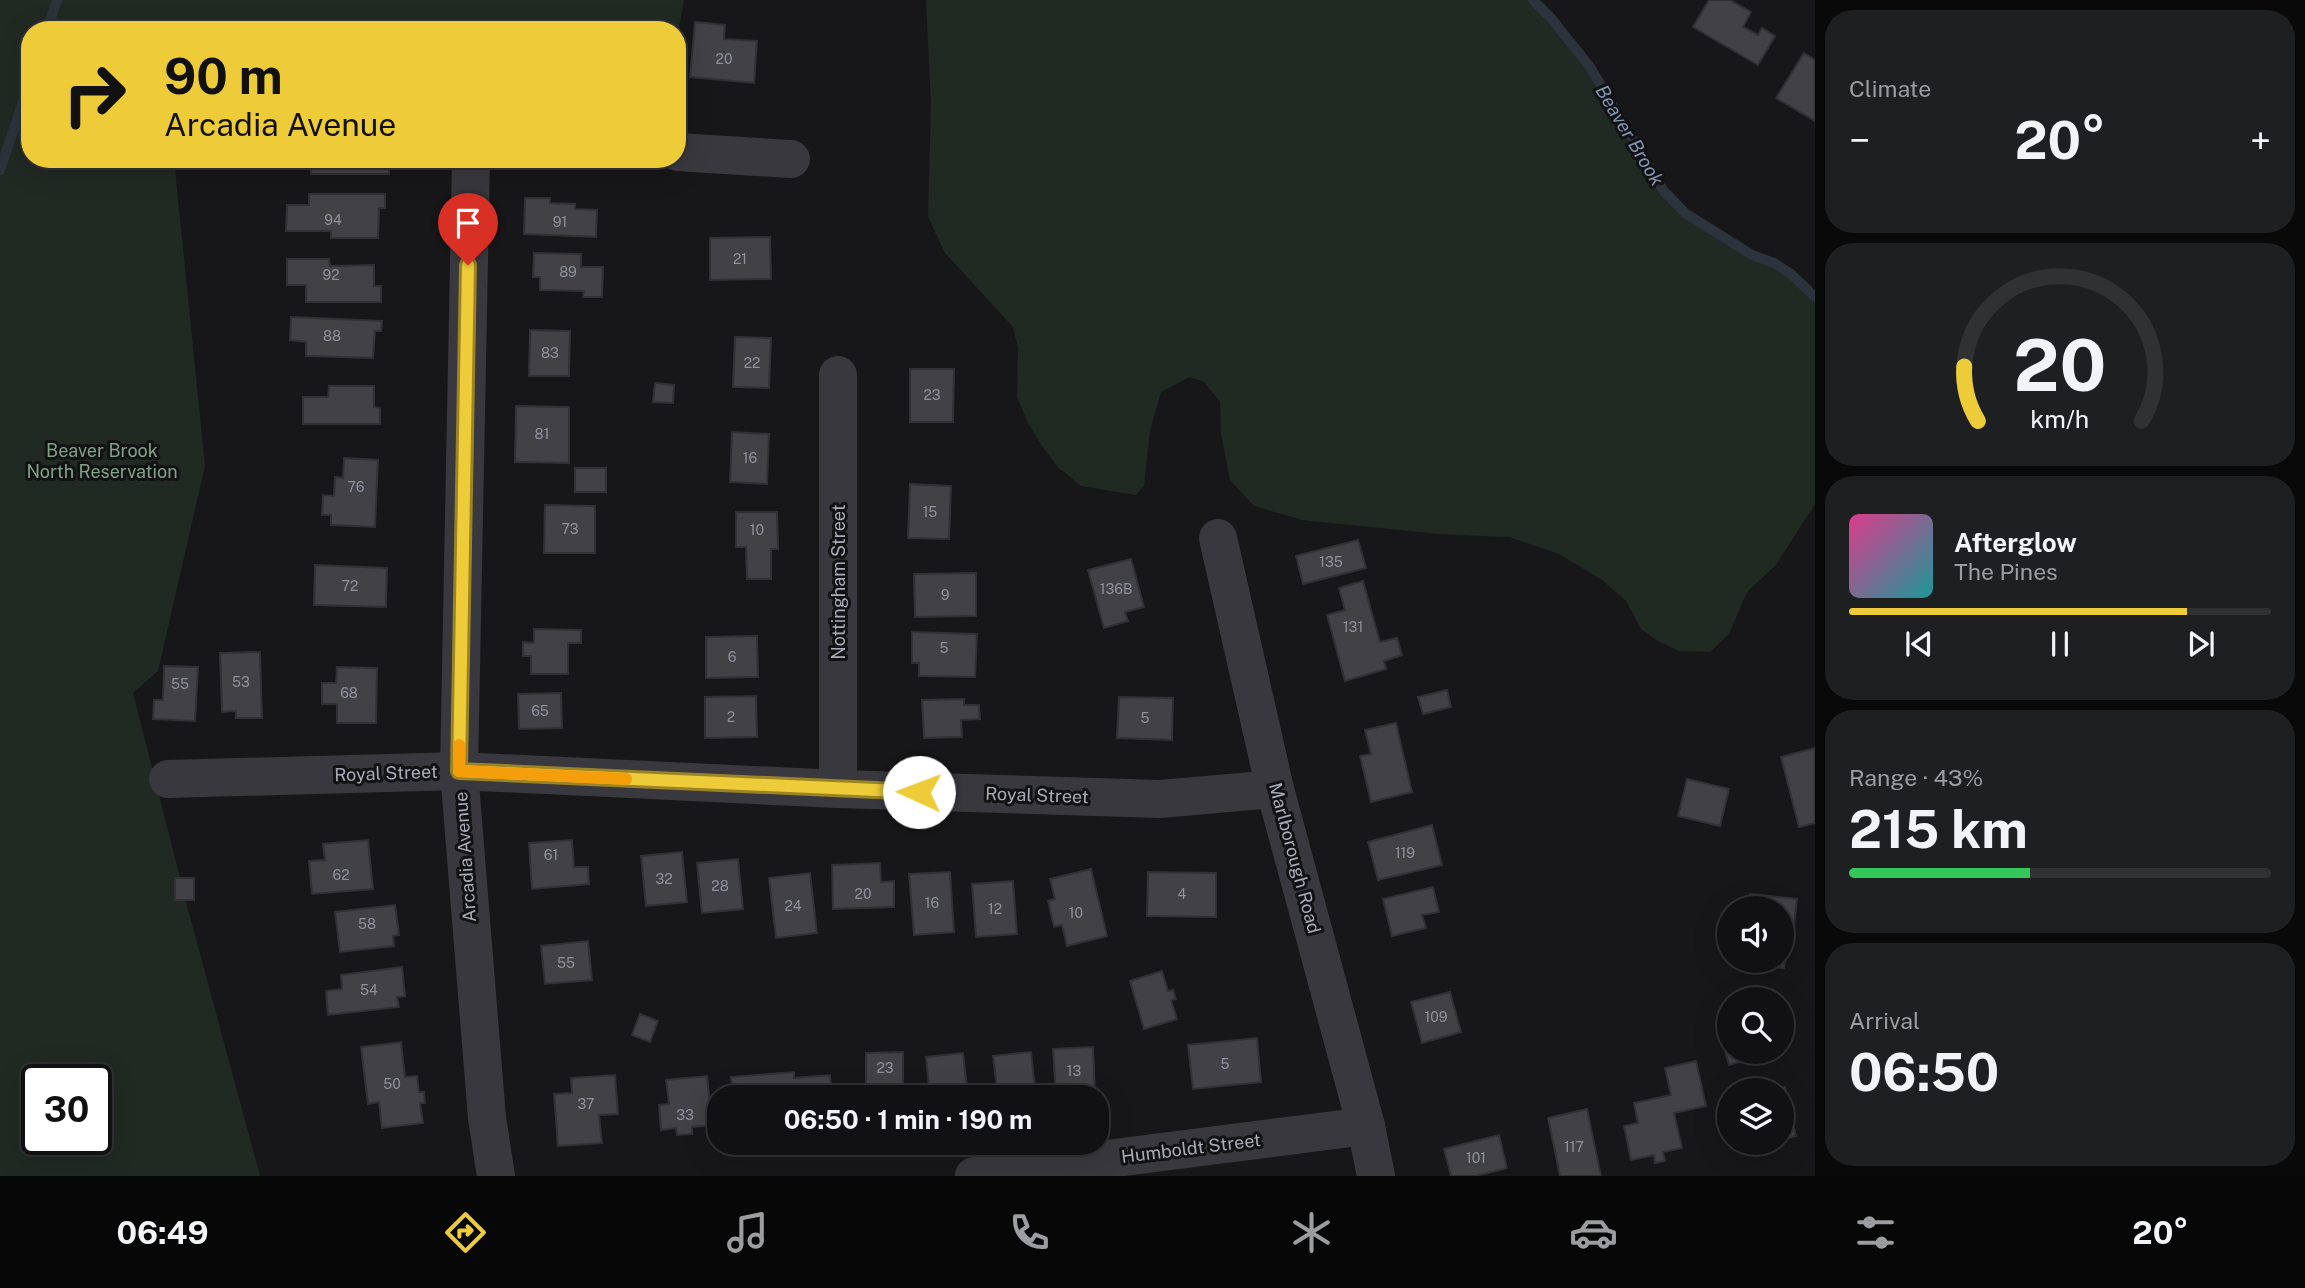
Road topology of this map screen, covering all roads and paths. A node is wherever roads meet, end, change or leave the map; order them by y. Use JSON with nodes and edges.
{"nodes":[{"id":1,"x":686,"y":153,"type":"edge"},
{"id":2,"x":791,"y":159,"type":"dead end"},
{"id":3,"x":471,"y":168,"type":"edge"},
{"id":4,"x":838,"y":375,"type":"dead end"},
{"id":5,"x":1218,"y":538,"type":"dead end"},
{"id":6,"x":459,"y":771,"type":"junction"},
{"id":7,"x":168,"y":779,"type":"dead end"},
{"id":8,"x":838,"y":789,"type":"junction"},
{"id":9,"x":1275,"y":789,"type":"junction"},
{"id":10,"x":1366,"y":1126,"type":"junction"},
{"id":11,"x":496,"y":1176,"type":"edge"},
{"id":12,"x":974,"y":1176,"type":"edge"},
{"id":13,"x":1376,"y":1176,"type":"edge"}],
"edges":[{"from":1,"to":2,"type":"street"},
{"from":3,"to":6,"type":"street","name":"Arcadia Avenue"},
{"from":4,"to":8,"type":"street","name":"Nottingham Street"},
{"from":5,"to":9,"type":"street","name":"Marlborough Road"},
{"from":6,"to":7,"type":"street","name":"Royal Street"},
{"from":6,"to":8,"type":"street","name":"Royal Street"},
{"from":6,"to":11,"type":"street","name":"Arcadia Avenue"},
{"from":8,"to":9,"type":"street","name":"Royal Street"},
{"from":9,"to":10,"type":"street","name":"Marlborough Road"},
{"from":10,"to":12,"type":"street","name":"Humboldt Street"},
{"from":10,"to":13,"type":"street","name":"Marlborough Road"}]}
